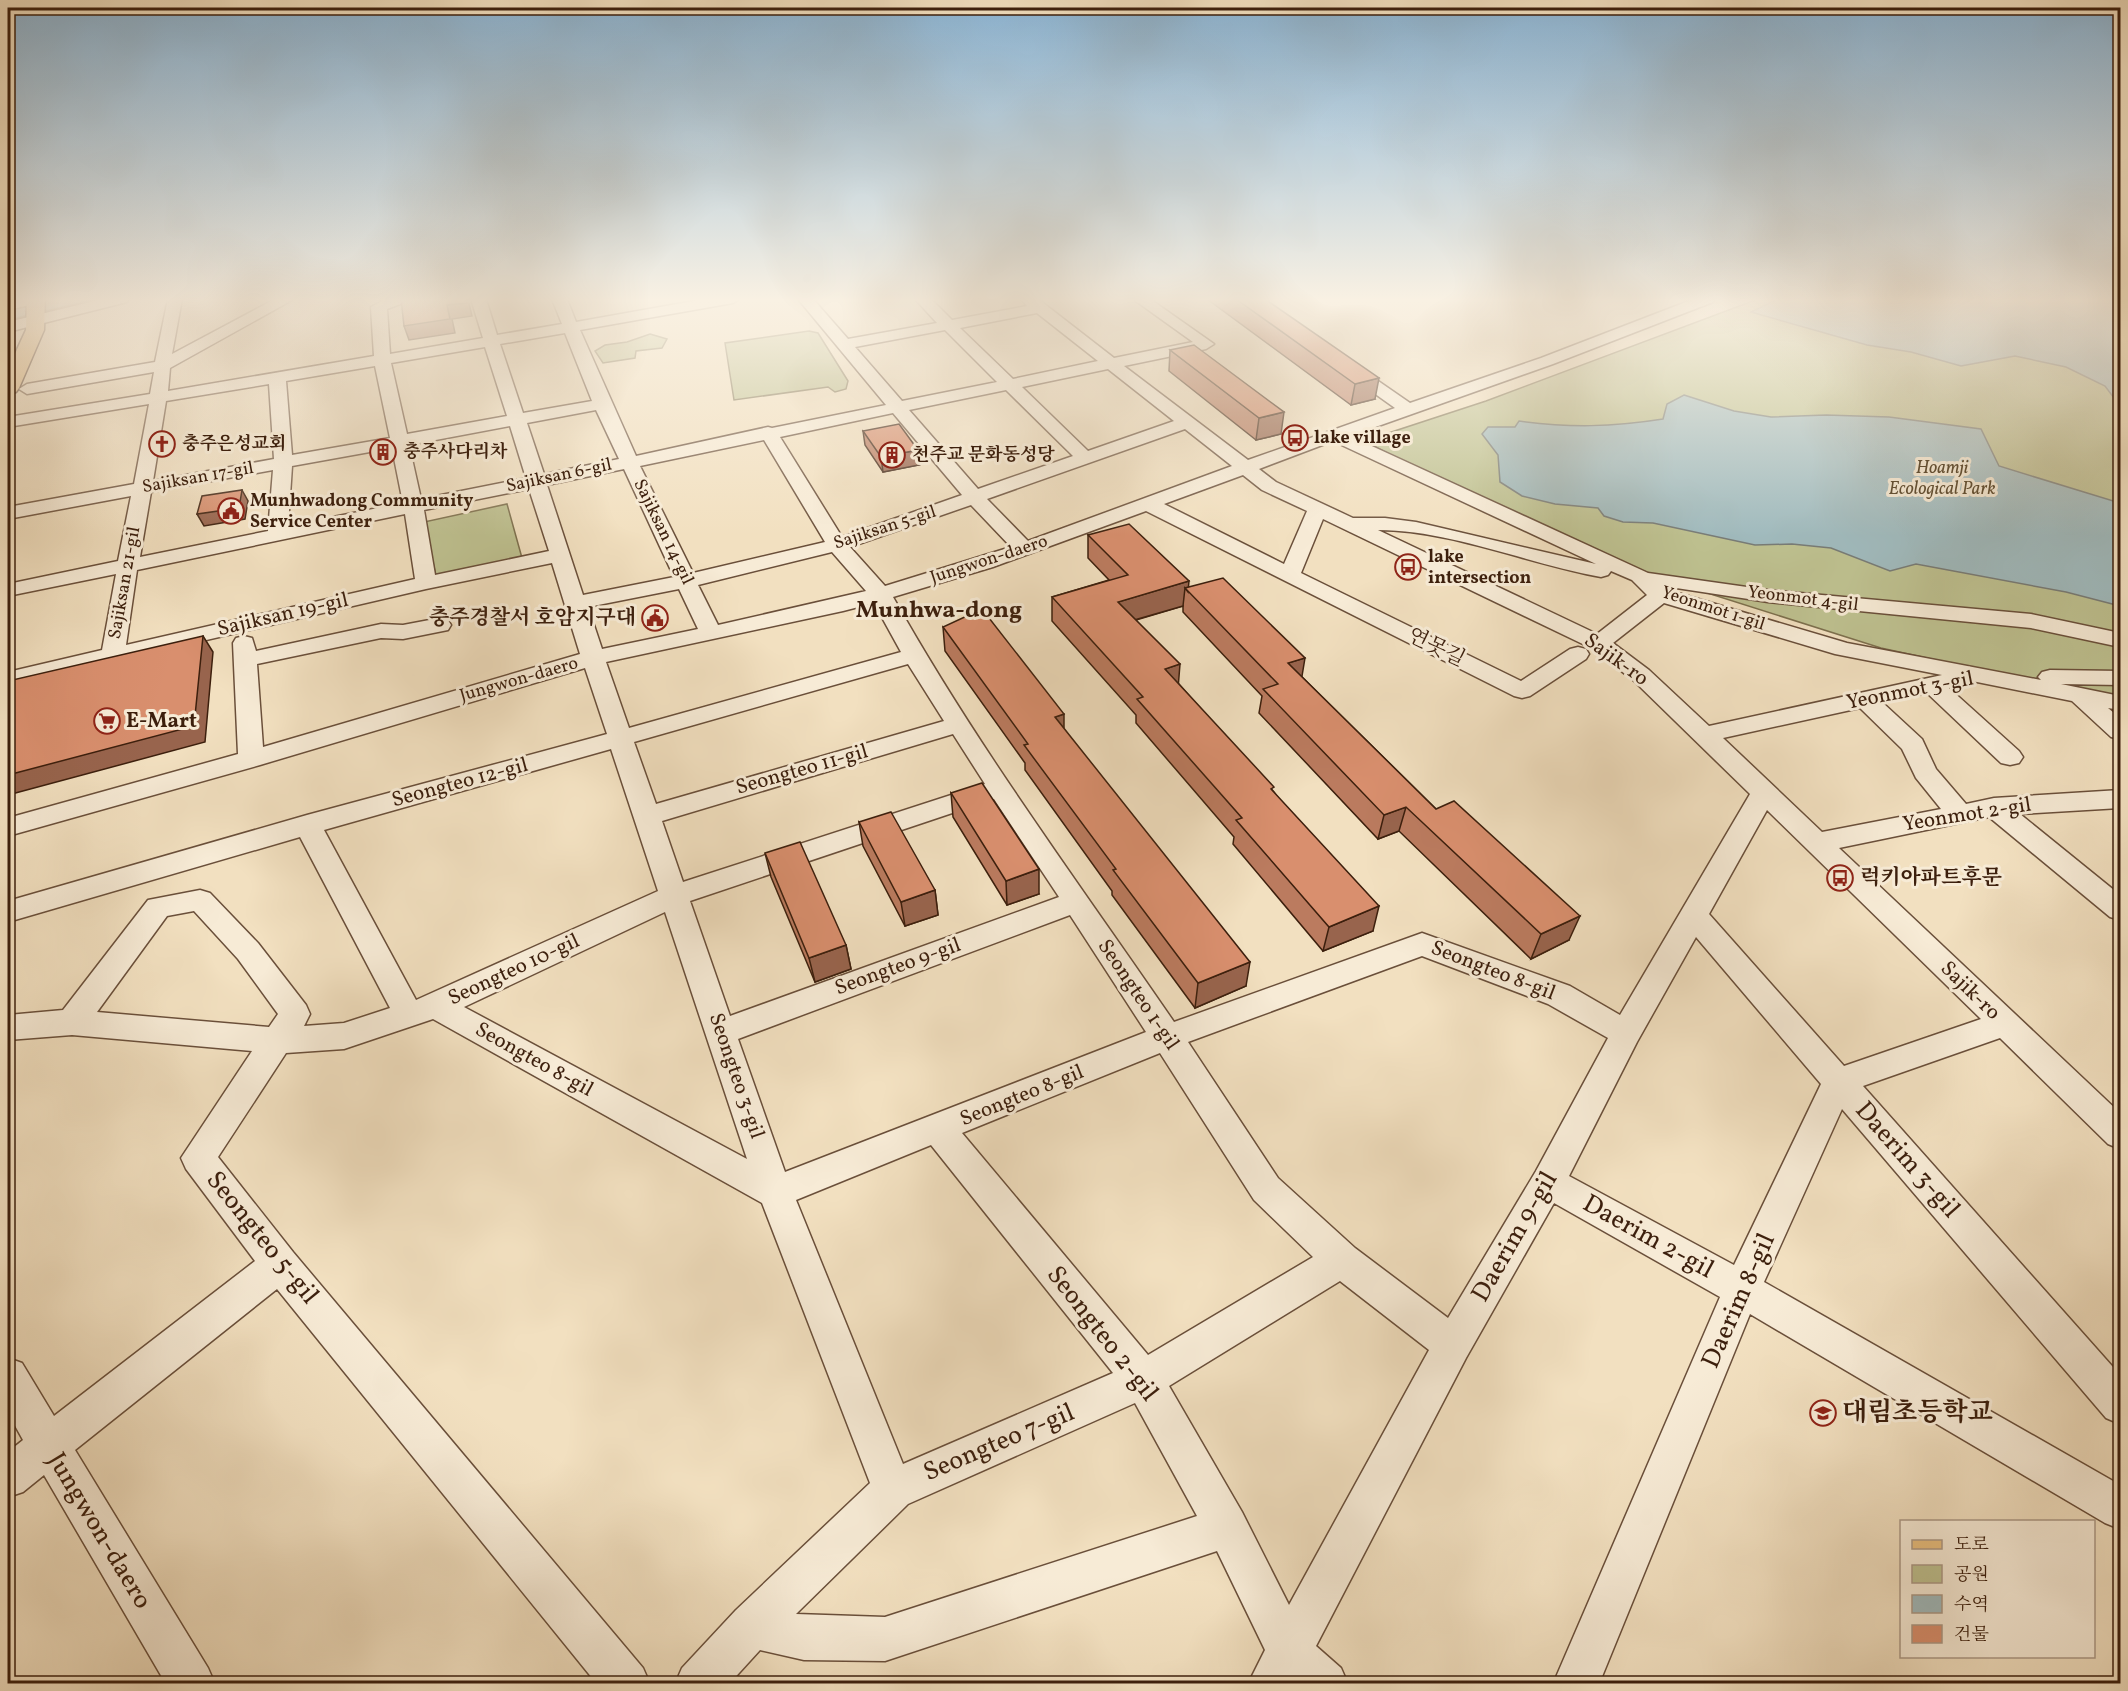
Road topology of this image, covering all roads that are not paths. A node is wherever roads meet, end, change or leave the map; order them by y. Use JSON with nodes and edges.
{"nodes":[{"id":1,"x":64,"y":378,"type":"edge"},
{"id":2,"x":162,"y":378,"type":"edge"},
{"id":3,"x":277,"y":378,"type":"joint"},
{"id":4,"x":386,"y":378,"type":"edge"},
{"id":5,"x":503,"y":378,"type":"edge"},
{"id":6,"x":591,"y":378,"type":"edge"},
{"id":7,"x":871,"y":378,"type":"edge"},
{"id":8,"x":1004,"y":378,"type":"edge"},
{"id":9,"x":1040,"y":378,"type":"edge"},
{"id":10,"x":1128,"y":378,"type":"edge"},
{"id":11,"x":1363,"y":378,"type":"edge"},
{"id":12,"x":1498,"y":378,"type":"edge"},
{"id":13,"x":13,"y":384,"type":"edge"},
{"id":14,"x":1010,"y":384,"type":"junction"},
{"id":15,"x":159,"y":398,"type":"junction"},
{"id":16,"x":602,"y":404,"type":"junction"},
{"id":17,"x":895,"y":406,"type":"junction"},
{"id":18,"x":1408,"y":409,"type":"junction"},
{"id":19,"x":517,"y":419,"type":"junction"},
{"id":20,"x":8,"y":422,"type":"edge"},
{"id":21,"x":1186,"y":423,"type":"junction"},
{"id":22,"x":768,"y":432,"type":"junction"},
{"id":23,"x":1334,"y":435,"type":"junction"},
{"id":24,"x":400,"y":441,"type":"junction"},
{"id":25,"x":1086,"y":459,"type":"junction"},
{"id":26,"x":629,"y":461,"type":"junction"},
{"id":27,"x":283,"y":463,"type":"junction"},
{"id":28,"x":1244,"y":469,"type":"junction"},
{"id":29,"x":536,"y":481,"type":"junction"},
{"id":30,"x":143,"y":488,"type":"junction"},
{"id":31,"x":975,"y":498,"type":"junction"},
{"id":32,"x":1148,"y":504,"type":"junction"},
{"id":33,"x":413,"y":506,"type":"junction"},
{"id":34,"x":1317,"y":510,"type":"junction"},
{"id":35,"x":8,"y":513,"type":"edge"},
{"id":36,"x":1347,"y":525,"type":"junction"},
{"id":37,"x":278,"y":533,"type":"junction"},
{"id":38,"x":837,"y":544,"type":"junction"},
{"id":39,"x":1025,"y":549,"type":"junction"},
{"id":40,"x":560,"y":555,"type":"junction"},
{"id":41,"x":126,"y":566,"type":"junction"},
{"id":42,"x":1290,"y":575,"type":"junction"},
{"id":43,"x":1639,"y":576,"type":"junction"},
{"id":44,"x":687,"y":581,"type":"junction"},
{"id":45,"x":426,"y":583,"type":"junction"},
{"id":46,"x":8,"y":590,"type":"edge"},
{"id":47,"x":881,"y":595,"type":"junction"},
{"id":48,"x":1660,"y":595,"type":"junction"},
{"id":49,"x":575,"y":603,"type":"junction"},
{"id":50,"x":243,"y":624,"type":"junction"},
{"id":51,"x":440,"y":625,"type":"dead end"},
{"id":52,"x":710,"y":632,"type":"junction"},
{"id":53,"x":2121,"y":640,"type":"edge"},
{"id":54,"x":1599,"y":643,"type":"junction"},
{"id":55,"x":113,"y":654,"type":"junction"},
{"id":56,"x":1578,"y":654,"type":"dead end"},
{"id":57,"x":914,"y":655,"type":"junction"},
{"id":58,"x":593,"y":658,"type":"junction"},
{"id":59,"x":245,"y":660,"type":"junction"},
{"id":60,"x":1982,"y":677,"type":"junction"},
{"id":61,"x":2121,"y":678,"type":"edge"},
{"id":62,"x":8,"y":679,"type":"edge"},
{"id":63,"x":1932,"y":684,"type":"junction"},
{"id":64,"x":2078,"y":695,"type":"junction"},
{"id":65,"x":1865,"y":699,"type":"junction"},
{"id":66,"x":2121,"y":703,"type":"edge"},
{"id":67,"x":958,"y":725,"type":"junction"},
{"id":68,"x":2121,"y":731,"type":"edge"},
{"id":69,"x":1703,"y":735,"type":"junction"},
{"id":70,"x":620,"y":739,"type":"junction"},
{"id":71,"x":2010,"y":757,"type":"dead end"},
{"id":72,"x":251,"y":759,"type":"junction"},
{"id":73,"x":1000,"y":788,"type":"junction"},
{"id":74,"x":1763,"y":794,"type":"junction"},
{"id":75,"x":2121,"y":799,"type":"edge"},
{"id":76,"x":1994,"y":807,"type":"junction"},
{"id":77,"x":1959,"y":813,"type":"junction"},
{"id":78,"x":646,"y":816,"type":"junction"},
{"id":79,"x":307,"y":824,"type":"junction"},
{"id":80,"x":8,"y":827,"type":"edge"},
{"id":81,"x":1815,"y":843,"type":"junction"},
{"id":82,"x":675,"y":895,"type":"junction"},
{"id":83,"x":1076,"y":902,"type":"junction"},
{"id":84,"x":2121,"y":910,"type":"edge"},
{"id":85,"x":8,"y":911,"type":"edge"},
{"id":86,"x":1694,"y":916,"type":"junction"},
{"id":87,"x":423,"y":1011,"type":"junction"},
{"id":88,"x":72,"y":1022,"type":"junction"},
{"id":89,"x":2004,"y":1024,"type":"junction"},
{"id":90,"x":8,"y":1027,"type":"edge"},
{"id":91,"x":721,"y":1032,"type":"junction"},
{"id":92,"x":1626,"y":1033,"type":"junction"},
{"id":93,"x":1167,"y":1037,"type":"junction"},
{"id":94,"x":278,"y":1041,"type":"junction"},
{"id":95,"x":1839,"y":1081,"type":"junction"},
{"id":96,"x":938,"y":1129,"type":"junction"},
{"id":97,"x":2121,"y":1134,"type":"edge"},
{"id":98,"x":1548,"y":1182,"type":"junction"},
{"id":99,"x":775,"y":1192,"type":"junction"},
{"id":100,"x":1342,"y":1260,"type":"junction"},
{"id":101,"x":280,"y":1264,"type":"junction"},
{"id":102,"x":1742,"y":1289,"type":"junction"},
{"id":103,"x":1453,"y":1345,"type":"junction"},
{"id":104,"x":8,"y":1377,"type":"edge"},
{"id":105,"x":1143,"y":1380,"type":"junction"},
{"id":106,"x":2121,"y":1404,"type":"edge"},
{"id":107,"x":48,"y":1446,"type":"junction"},
{"id":108,"x":8,"y":1477,"type":"edge"},
{"id":109,"x":893,"y":1489,"type":"junction"},
{"id":110,"x":2121,"y":1508,"type":"edge"},
{"id":111,"x":1227,"y":1527,"type":"junction"},
{"id":112,"x":752,"y":1626,"type":"junction"},
{"id":113,"x":1280,"y":1668,"type":"edge"},
{"id":114,"x":192,"y":1683,"type":"edge"},
{"id":115,"x":627,"y":1683,"type":"edge"},
{"id":116,"x":698,"y":1683,"type":"edge"},
{"id":117,"x":1325,"y":1683,"type":"edge"},
{"id":118,"x":1576,"y":1683,"type":"edge"}],
"edges":[{"from":1,"to":13,"type":"street"},
{"from":2,"to":15,"type":"street","name":"Sajiksan 21-gil"},
{"from":3,"to":15,"type":"street"},
{"from":3,"to":27,"type":"street"},
{"from":4,"to":24,"type":"street"},
{"from":5,"to":19,"type":"street","name":"Seongteo 3-gil"},
{"from":6,"to":16,"type":"street","name":"Sajiksan 14-gil"},
{"from":7,"to":17,"type":"street"},
{"from":8,"to":14,"type":"street"},
{"from":9,"to":14,"type":"street","name":"Sajiksan 6-gil"},
{"from":10,"to":21,"type":"street","name":"Sajik-ro"},
{"from":11,"to":18,"type":"street"},
{"from":12,"to":18,"type":"street","name":"Jungwon-daero"},
{"from":14,"to":17,"type":"street","name":"Sajiksan 6-gil"},
{"from":14,"to":25,"type":"street"},
{"from":15,"to":20,"type":"street"},
{"from":15,"to":30,"type":"street","name":"Sajiksan 21-gil"},
{"from":16,"to":19,"type":"street","name":"Sajiksan 17-gil"},
{"from":16,"to":26,"type":"street","name":"Sajiksan 14-gil"},
{"from":17,"to":22,"type":"street","name":"Sajiksan 6-gil"},
{"from":17,"to":31,"type":"street"},
{"from":18,"to":23,"type":"street","name":"Jungwon-daero"},
{"from":19,"to":24,"type":"street","name":"Sajiksan 17-gil"},
{"from":19,"to":29,"type":"street","name":"Seongteo 3-gil"},
{"from":21,"to":25,"type":"street","name":"Sajiksan 5-gil"},
{"from":21,"to":28,"type":"street","name":"Sajik-ro"},
{"from":22,"to":26,"type":"street","name":"Sajiksan 6-gil"},
{"from":22,"to":38,"type":"street","name":"Seongteo 1-gil"},
{"from":23,"to":28,"type":"street","name":"Jungwon-daero"},
{"from":23,"to":43,"type":"street","name":"Yeonmot 1-gil"},
{"from":24,"to":27,"type":"street","name":"Sajiksan 17-gil"},
{"from":24,"to":33,"type":"street"},
{"from":25,"to":31,"type":"street","name":"Sajiksan 5-gil"},
{"from":26,"to":29,"type":"street","name":"Sajiksan 6-gil"},
{"from":26,"to":44,"type":"street","name":"Sajiksan 14-gil"},
{"from":27,"to":30,"type":"street","name":"Sajiksan 17-gil"},
{"from":27,"to":37,"type":"street"},
{"from":28,"to":32,"type":"street","name":"Jungwon-daero"},
{"from":28,"to":34,"type":"street","name":"Sajik-ro"},
{"from":29,"to":33,"type":"street","name":"Sajiksan 6-gil"},
{"from":29,"to":40,"type":"street","name":"Seongteo 3-gil"},
{"from":30,"to":35,"type":"street","name":"Sajiksan 17-gil"},
{"from":30,"to":41,"type":"street","name":"Sajiksan 21-gil"},
{"from":31,"to":38,"type":"street","name":"Sajiksan 5-gil"},
{"from":31,"to":39,"type":"street"},
{"from":32,"to":39,"type":"street","name":"Jungwon-daero"},
{"from":32,"to":42,"type":"street","name":"연못길"},
{"from":33,"to":37,"type":"street","name":"Sajiksan 6-gil"},
{"from":33,"to":45,"type":"street"},
{"from":34,"to":36,"type":"street","name":"Sajik-ro"},
{"from":34,"to":42,"type":"street"},
{"from":36,"to":43,"type":"street","name":"Yeonmot 4-gil"},
{"from":36,"to":54,"type":"street","name":"Sajik-ro"},
{"from":37,"to":41,"type":"street","name":"Sajiksan 6-gil"},
{"from":38,"to":44,"type":"street","name":"Sajiksan 5-gil"},
{"from":38,"to":47,"type":"street","name":"Seongteo 1-gil"},
{"from":39,"to":47,"type":"street","name":"Jungwon-daero"},
{"from":40,"to":45,"type":"street","name":"Sajiksan 19-gil"},
{"from":40,"to":49,"type":"street","name":"Seongteo 3-gil"},
{"from":41,"to":46,"type":"street","name":"Sajiksan 6-gil"},
{"from":41,"to":55,"type":"street","name":"Sajiksan 21-gil"},
{"from":42,"to":56,"type":"street","name":"연못길"},
{"from":43,"to":48,"type":"street","name":"Yeonmot 1-gil"},
{"from":43,"to":53,"type":"street","name":"Yeonmot 4-gil"},
{"from":44,"to":49,"type":"street","name":"Sajiksan 5-gil"},
{"from":44,"to":52,"type":"street","name":"Sajiksan 14-gil"},
{"from":45,"to":50,"type":"street","name":"Sajiksan 19-gil"},
{"from":47,"to":52,"type":"street","name":"Jungwon-daero"},
{"from":47,"to":57,"type":"street","name":"Seongteo 1-gil"},
{"from":48,"to":54,"type":"street"},
{"from":48,"to":60,"type":"street","name":"Yeonmot 1-gil"},
{"from":49,"to":58,"type":"street","name":"Seongteo 3-gil"},
{"from":50,"to":55,"type":"street","name":"Sajiksan 19-gil"},
{"from":50,"to":59,"type":"street"},
{"from":51,"to":59,"type":"street"},
{"from":52,"to":58,"type":"street","name":"Jungwon-daero"},
{"from":54,"to":69,"type":"street","name":"Sajik-ro"},
{"from":55,"to":62,"type":"street","name":"Sajiksan 19-gil"},
{"from":57,"to":67,"type":"street","name":"Seongteo 1-gil"},
{"from":57,"to":70,"type":"street","name":"Seongteo 12-gil"},
{"from":58,"to":70,"type":"street","name":"Seongteo 3-gil"},
{"from":58,"to":72,"type":"street","name":"Jungwon-daero"},
{"from":59,"to":72,"type":"street"},
{"from":60,"to":61,"type":"street","name":"Yeonmot 3-gil"},
{"from":60,"to":63,"type":"street","name":"Yeonmot 3-gil"},
{"from":60,"to":64,"type":"street","name":"Yeonmot 1-gil"},
{"from":63,"to":65,"type":"street","name":"Yeonmot 3-gil"},
{"from":63,"to":71,"type":"street"},
{"from":64,"to":66,"type":"street","name":"Yeonmot 1-gil"},
{"from":64,"to":68,"type":"street"},
{"from":65,"to":69,"type":"street","name":"Yeonmot 3-gil"},
{"from":65,"to":77,"type":"street"},
{"from":67,"to":73,"type":"street","name":"Seongteo 1-gil"},
{"from":67,"to":78,"type":"street","name":"Seongteo 11-gil"},
{"from":69,"to":74,"type":"street","name":"Sajik-ro"},
{"from":70,"to":78,"type":"street","name":"Seongteo 3-gil"},
{"from":70,"to":79,"type":"street","name":"Seongteo 12-gil"},
{"from":72,"to":80,"type":"street","name":"Jungwon-daero"},
{"from":73,"to":82,"type":"street","name":"Seongteo 10-gil"},
{"from":73,"to":83,"type":"street","name":"Seongteo 1-gil"},
{"from":74,"to":81,"type":"street","name":"Sajik-ro"},
{"from":74,"to":86,"type":"street","name":"Daerim 9-gil"},
{"from":75,"to":76,"type":"street","name":"Yeonmot 2-gil"},
{"from":76,"to":77,"type":"street","name":"Yeonmot 2-gil"},
{"from":76,"to":84,"type":"street"},
{"from":77,"to":81,"type":"street","name":"Yeonmot 2-gil"},
{"from":78,"to":82,"type":"street","name":"Seongteo 3-gil"},
{"from":79,"to":85,"type":"street","name":"Seongteo 12-gil"},
{"from":79,"to":87,"type":"street"},
{"from":81,"to":89,"type":"street","name":"Sajik-ro"},
{"from":82,"to":87,"type":"street","name":"Seongteo 10-gil"},
{"from":82,"to":91,"type":"street","name":"Seongteo 3-gil"},
{"from":83,"to":91,"type":"street","name":"Seongteo 9-gil"},
{"from":83,"to":93,"type":"street","name":"Seongteo 1-gil"},
{"from":86,"to":92,"type":"street","name":"Daerim 9-gil"},
{"from":86,"to":95,"type":"street","name":"Daerim 3-gil"},
{"from":87,"to":94,"type":"street","name":"Seongteo 10-gil"},
{"from":87,"to":99,"type":"street","name":"Seongteo 8-gil"},
{"from":88,"to":90,"type":"street","name":"Seongteo 10-gil"},
{"from":88,"to":94,"type":"street","name":"Seongteo 10-gil"},
{"from":88,"to":94,"type":"street","name":"Seongteo 5-gil"},
{"from":89,"to":95,"type":"street"},
{"from":89,"to":97,"type":"street","name":"Sajik-ro"},
{"from":91,"to":99,"type":"street","name":"Seongteo 3-gil"},
{"from":92,"to":93,"type":"street","name":"Seongteo 8-gil"},
{"from":92,"to":98,"type":"street","name":"Daerim 9-gil"},
{"from":93,"to":96,"type":"street","name":"Seongteo 8-gil"},
{"from":93,"to":100,"type":"street","name":"Seongteo 1-gil"},
{"from":94,"to":101,"type":"street","name":"Seongteo 5-gil"},
{"from":95,"to":102,"type":"street","name":"Daerim 8-gil"},
{"from":95,"to":106,"type":"street","name":"Daerim 3-gil"},
{"from":96,"to":99,"type":"street","name":"Seongteo 8-gil"},
{"from":96,"to":105,"type":"street","name":"Seongteo 2-gil"},
{"from":98,"to":102,"type":"street","name":"Daerim 2-gil"},
{"from":98,"to":103,"type":"street","name":"Daerim 9-gil"},
{"from":99,"to":109,"type":"street","name":"Seongteo 3-gil"},
{"from":100,"to":103,"type":"street","name":"Seongteo 1-gil"},
{"from":100,"to":105,"type":"street","name":"Seongteo 7-gil"},
{"from":101,"to":107,"type":"street"},
{"from":101,"to":115,"type":"street","name":"Seongteo 5-gil"},
{"from":102,"to":110,"type":"street","name":"Daerim 2-gil"},
{"from":102,"to":118,"type":"street","name":"Daerim 8-gil"},
{"from":103,"to":113,"type":"street","name":"Daerim 9-gil"},
{"from":104,"to":107,"type":"street","name":"Jungwon-daero"},
{"from":105,"to":109,"type":"street","name":"Seongteo 7-gil"},
{"from":105,"to":111,"type":"street","name":"Seongteo 2-gil"},
{"from":107,"to":108,"type":"street"},
{"from":107,"to":114,"type":"street","name":"Jungwon-daero"},
{"from":109,"to":112,"type":"street","name":"Seongteo 7-gil"},
{"from":111,"to":112,"type":"street"},
{"from":111,"to":113,"type":"street","name":"Seongteo 2-gil"},
{"from":112,"to":116,"type":"street","name":"Seongteo 7-gil"},
{"from":113,"to":117,"type":"street"}]}
